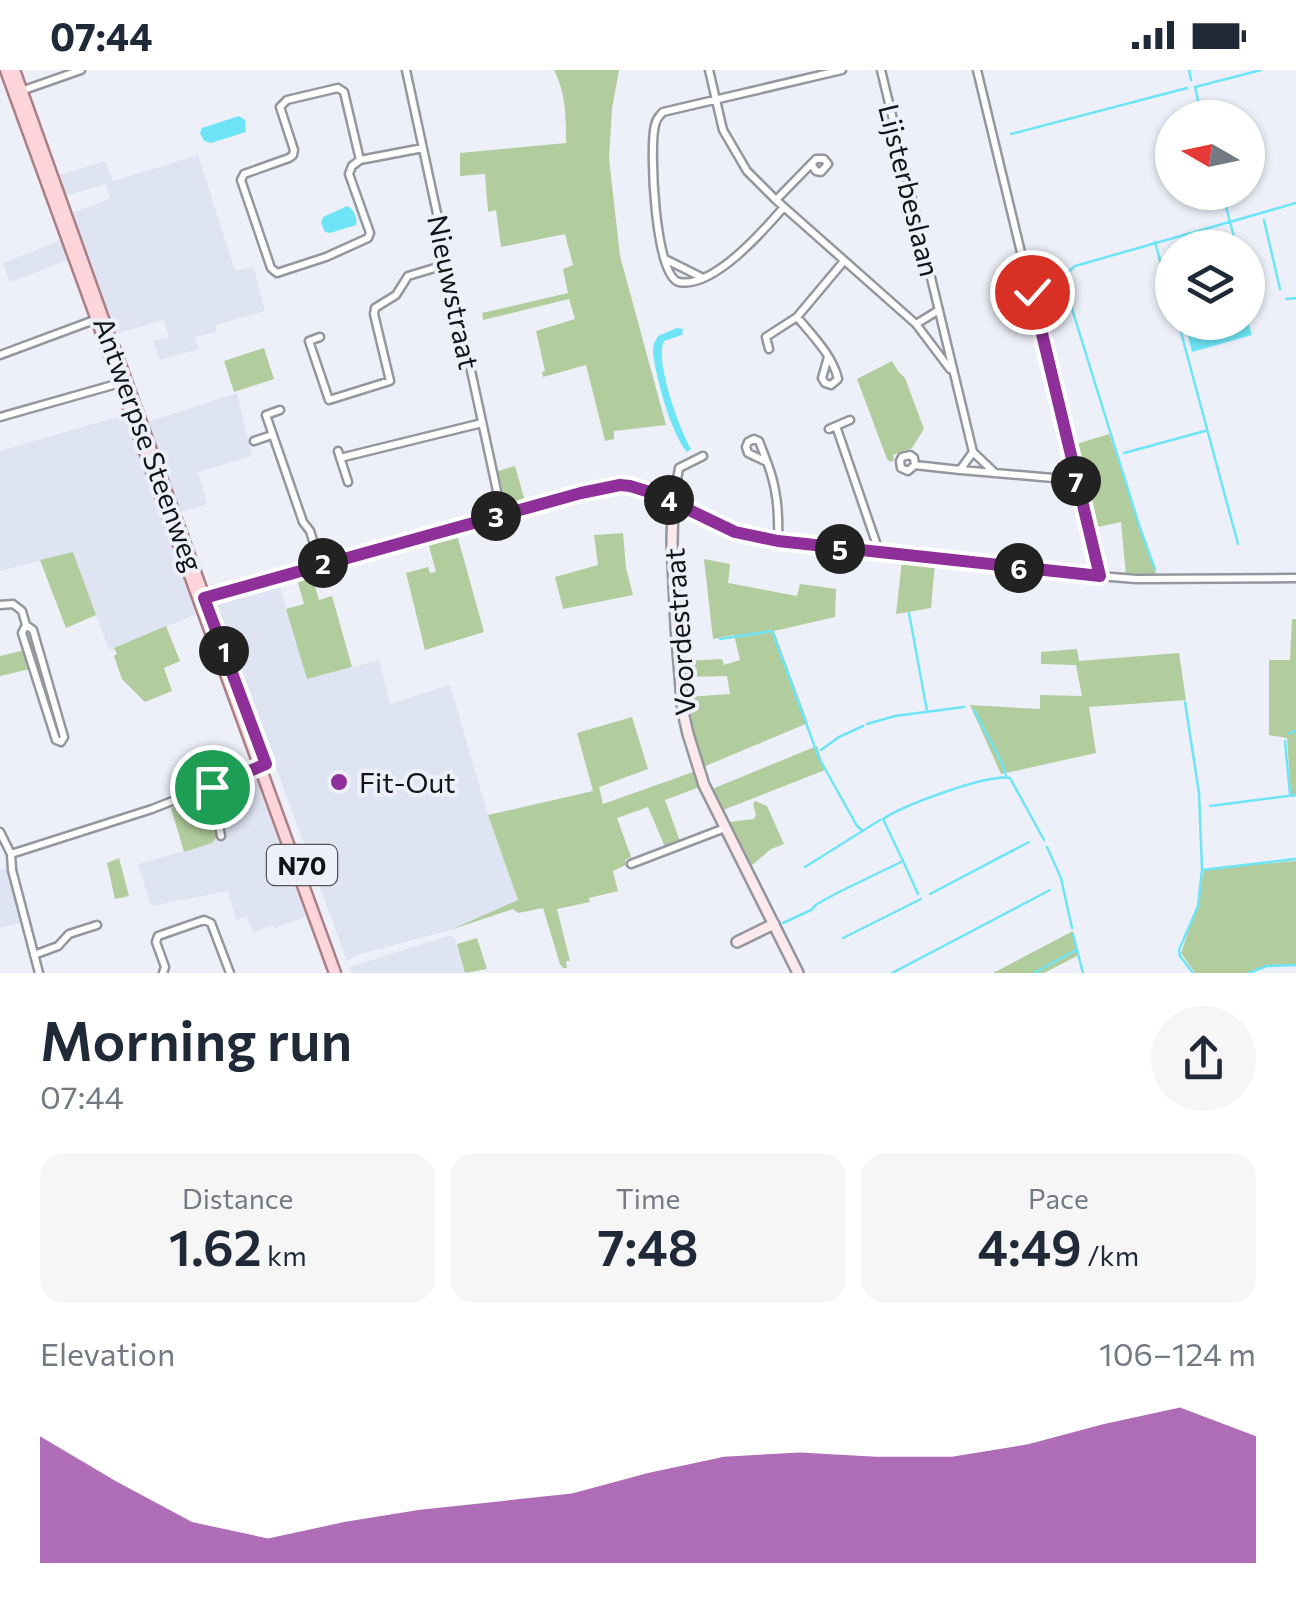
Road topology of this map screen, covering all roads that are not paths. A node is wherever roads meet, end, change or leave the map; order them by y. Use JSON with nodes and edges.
{"nodes":[{"id":1,"x":6,"y":70,"type":"edge"},
{"id":2,"x":14,"y":70,"type":"edge"},
{"id":3,"x":81,"y":70,"type":"edge"},
{"id":4,"x":406,"y":70,"type":"edge"},
{"id":5,"x":710,"y":70,"type":"edge"},
{"id":6,"x":842,"y":70,"type":"edge"},
{"id":7,"x":881,"y":70,"type":"edge"},
{"id":8,"x":977,"y":70,"type":"edge"},
{"id":9,"x":14,"y":88,"type":"edge"},
{"id":10,"x":714,"y":100,"type":"junction"},
{"id":11,"x":423,"y":148,"type":"junction"},
{"id":12,"x":360,"y":160,"type":"junction"},
{"id":13,"x":812,"y":165,"type":"dead end"},
{"id":14,"x":776,"y":200,"type":"junction"},
{"id":15,"x":784,"y":207,"type":"junction"},
{"id":16,"x":664,"y":260,"type":"junction"},
{"id":17,"x":844,"y":261,"type":"junction"},
{"id":18,"x":448,"y":264,"type":"junction"},
{"id":19,"x":702,"y":277,"type":"junction"},
{"id":20,"x":939,"y":310,"type":"junction"},
{"id":21,"x":797,"y":317,"type":"junction"},
{"id":22,"x":99,"y":318,"type":"junction"},
{"id":23,"x":916,"y":324,"type":"junction"},
{"id":24,"x":320,"y":338,"type":"dead end"},
{"id":25,"x":768,"y":348,"type":"dead end"},
{"id":26,"x":0,"y":355,"type":"edge"},
{"id":27,"x":828,"y":357,"type":"dead end"},
{"id":28,"x":954,"y":375,"type":"junction"},
{"id":29,"x":123,"y":382,"type":"junction"},
{"id":30,"x":280,"y":410,"type":"dead end"},
{"id":31,"x":0,"y":417,"type":"edge"},
{"id":32,"x":850,"y":420,"type":"dead end"},
{"id":33,"x":482,"y":423,"type":"junction"},
{"id":34,"x":272,"y":435,"type":"junction"},
{"id":35,"x":254,"y":441,"type":"dead end"},
{"id":36,"x":973,"y":452,"type":"junction"},
{"id":37,"x":703,"y":456,"type":"dead end"},
{"id":38,"x":768,"y":462,"type":"dead end"},
{"id":39,"x":916,"y":465,"type":"dead end"},
{"id":40,"x":960,"y":470,"type":"junction"},
{"id":41,"x":996,"y":474,"type":"junction"},
{"id":42,"x":1076,"y":480,"type":"junction"},
{"id":43,"x":348,"y":482,"type":"dead end"},
{"id":44,"x":674,"y":502,"type":"junction"},
{"id":45,"x":502,"y":514,"type":"junction"},
{"id":46,"x":778,"y":541,"type":"junction"},
{"id":47,"x":880,"y":554,"type":"junction"},
{"id":48,"x":320,"y":564,"type":"junction"},
{"id":49,"x":1100,"y":576,"type":"junction"},
{"id":50,"x":1296,"y":578,"type":"edge"},
{"id":51,"x":201,"y":599,"type":"junction"},
{"id":52,"x":0,"y":605,"type":"edge"},
{"id":53,"x":43,"y":681,"type":"junction"},
{"id":54,"x":262,"y":766,"type":"junction"},
{"id":55,"x":212,"y":787,"type":"junction"},
{"id":56,"x":726,"y":828,"type":"junction"},
{"id":57,"x":0,"y":832,"type":"edge"},
{"id":58,"x":221,"y":836,"type":"dead end"},
{"id":59,"x":11,"y":854,"type":"junction"},
{"id":60,"x":632,"y":864,"type":"dead end"},
{"id":61,"x":774,"y":924,"type":"junction"},
{"id":62,"x":97,"y":925,"type":"dead end"},
{"id":63,"x":736,"y":942,"type":"dead end"},
{"id":64,"x":34,"y":955,"type":"junction"},
{"id":65,"x":39,"y":973,"type":"edge"},
{"id":66,"x":163,"y":973,"type":"edge"},
{"id":67,"x":230,"y":973,"type":"edge"},
{"id":68,"x":338,"y":973,"type":"edge"},
{"id":69,"x":798,"y":973,"type":"edge"}],
"edges":[{"from":1,"to":9,"type":"main road","number":"N70"},
{"from":2,"to":9,"type":"main road","number":"N70"},
{"from":3,"to":9,"type":"street"},
{"from":4,"to":11,"type":"street","name":"Nieuwstraat"},
{"from":5,"to":10,"type":"street"},
{"from":6,"to":10,"type":"street"},
{"from":7,"to":20,"type":"street","name":"Lijsterbeslaan"},
{"from":8,"to":42,"type":"street"},
{"from":9,"to":22,"type":"main road","name":"Antwerpse Steenweg","number":"N70"},
{"from":10,"to":14,"type":"street"},
{"from":10,"to":16,"type":"street"},
{"from":11,"to":12,"type":"street"},
{"from":11,"to":18,"type":"street","name":"Nieuwstraat"},
{"from":12,"to":12,"type":"street"},
{"from":13,"to":14,"type":"street"},
{"from":14,"to":15,"type":"street"},
{"from":15,"to":17,"type":"street"},
{"from":15,"to":19,"type":"street"},
{"from":16,"to":19,"type":"street"},
{"from":16,"to":19,"type":"street"},
{"from":17,"to":21,"type":"street"},
{"from":17,"to":23,"type":"street"},
{"from":18,"to":24,"type":"street"},
{"from":18,"to":33,"type":"street","name":"Nieuwstraat"},
{"from":20,"to":23,"type":"street","name":"Lijsterbeslaan"},
{"from":20,"to":28,"type":"street","name":"Lijsterbeslaan"},
{"from":21,"to":25,"type":"street"},
{"from":21,"to":27,"type":"street"},
{"from":22,"to":26,"type":"street"},
{"from":22,"to":29,"type":"main road","name":"Antwerpse Steenweg","number":"N70"},
{"from":23,"to":28,"type":"street"},
{"from":28,"to":36,"type":"street","name":"Lijsterbeslaan"},
{"from":29,"to":31,"type":"street"},
{"from":29,"to":51,"type":"main road","name":"Antwerpse Steenweg","number":"N70"},
{"from":30,"to":34,"type":"street"},
{"from":32,"to":47,"type":"street"},
{"from":33,"to":43,"type":"street"},
{"from":33,"to":45,"type":"street","name":"Nieuwstraat"},
{"from":34,"to":35,"type":"street"},
{"from":34,"to":48,"type":"street"},
{"from":36,"to":40,"type":"street"},
{"from":36,"to":41,"type":"street"},
{"from":37,"to":44,"type":"street"},
{"from":38,"to":46,"type":"street"},
{"from":39,"to":40,"type":"street"},
{"from":40,"to":41,"type":"street"},
{"from":41,"to":42,"type":"street"},
{"from":42,"to":49,"type":"street"},
{"from":44,"to":45,"type":"street"},
{"from":44,"to":46,"type":"street"},
{"from":44,"to":56,"type":"street","name":"Voordestraat"},
{"from":45,"to":48,"type":"street"},
{"from":46,"to":47,"type":"street"},
{"from":47,"to":49,"type":"street"},
{"from":48,"to":51,"type":"street"},
{"from":49,"to":50,"type":"street"},
{"from":51,"to":54,"type":"main road","name":"Antwerpse Steenweg","number":"N70"},
{"from":52,"to":53,"type":"street"},
{"from":53,"to":53,"type":"street"},
{"from":54,"to":55,"type":"street"},
{"from":54,"to":68,"type":"main road","name":"Antwerpse Steenweg","number":"N70"},
{"from":55,"to":58,"type":"street"},
{"from":55,"to":59,"type":"street"},
{"from":56,"to":60,"type":"street"},
{"from":56,"to":61,"type":"street","name":"Voordestraat"},
{"from":57,"to":59,"type":"street"},
{"from":59,"to":64,"type":"street"},
{"from":61,"to":63,"type":"street"},
{"from":61,"to":69,"type":"street","name":"Voordestraat"},
{"from":62,"to":64,"type":"street"},
{"from":64,"to":65,"type":"street"},
{"from":66,"to":67,"type":"street"}]}
